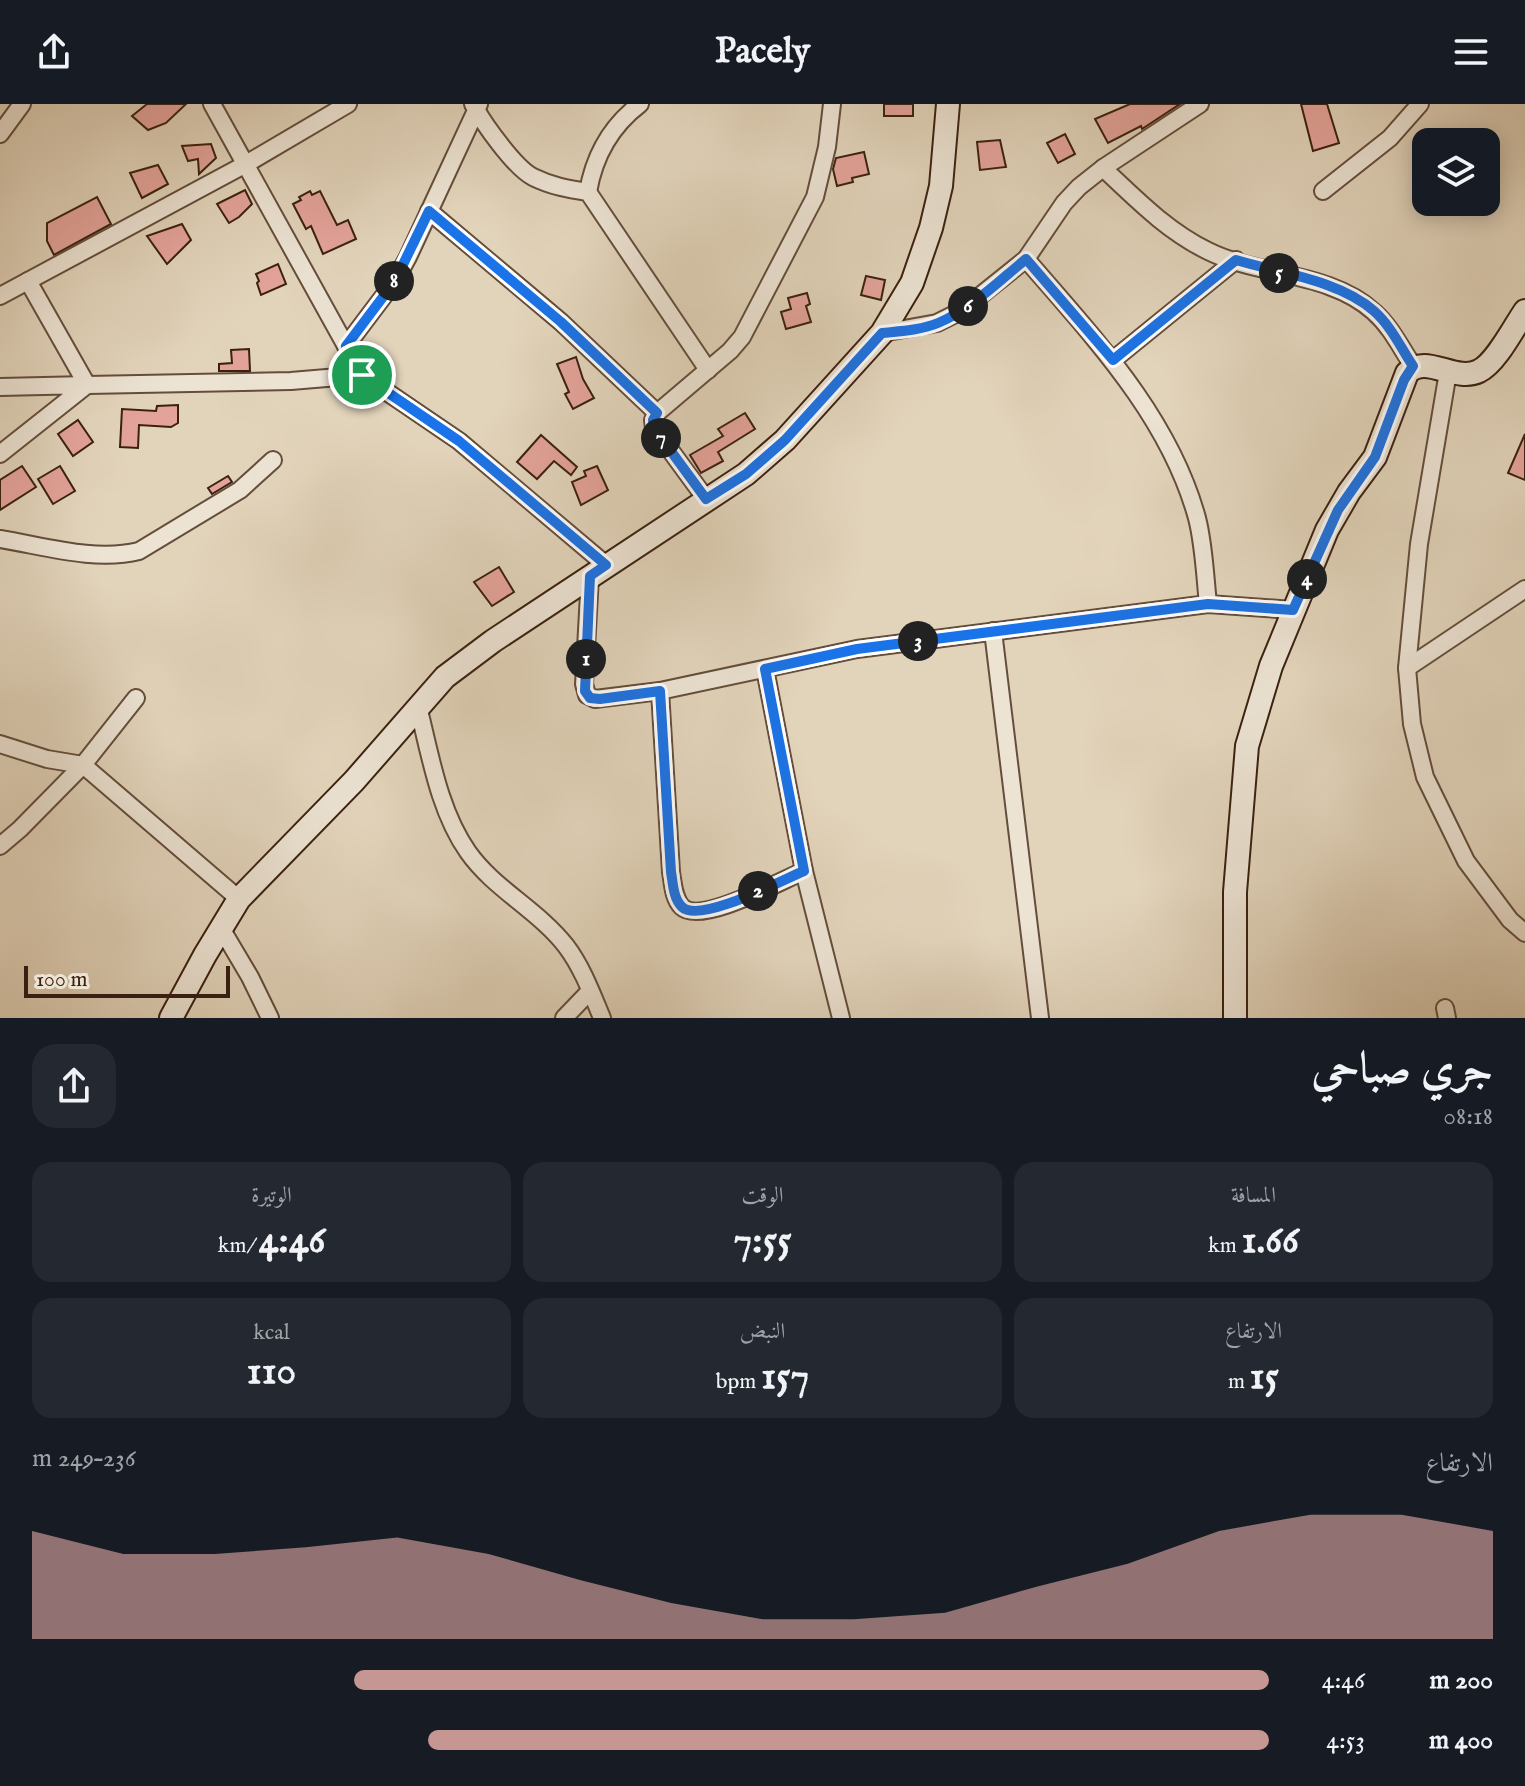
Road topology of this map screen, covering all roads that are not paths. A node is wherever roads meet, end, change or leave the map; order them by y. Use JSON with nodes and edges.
{"nodes":[{"id":1,"x":22,"y":104,"type":"edge"},
{"id":2,"x":212,"y":104,"type":"edge"},
{"id":3,"x":348,"y":104,"type":"edge"},
{"id":4,"x":640,"y":104,"type":"edge"},
{"id":5,"x":832,"y":104,"type":"edge"},
{"id":6,"x":948,"y":104,"type":"edge"},
{"id":7,"x":1200,"y":104,"type":"edge"},
{"id":8,"x":1420,"y":104,"type":"edge"},
{"id":9,"x":476,"y":106,"type":"edge"},
{"id":10,"x":0,"y":134,"type":"edge"},
{"id":11,"x":246,"y":164,"type":"junction"},
{"id":12,"x":1103,"y":168,"type":"junction"},
{"id":13,"x":1323,"y":191,"type":"dead end"},
{"id":14,"x":588,"y":192,"type":"junction"},
{"id":15,"x":429,"y":211,"type":"junction"},
{"id":16,"x":1026,"y":259,"type":"junction"},
{"id":17,"x":1236,"y":260,"type":"junction"},
{"id":18,"x":28,"y":281,"type":"junction"},
{"id":19,"x":0,"y":296,"type":"edge"},
{"id":20,"x":1525,"y":311,"type":"edge"},
{"id":21,"x":882,"y":333,"type":"junction"},
{"id":22,"x":346,"y":346,"type":"junction"},
{"id":23,"x":1113,"y":360,"type":"junction"},
{"id":24,"x":1413,"y":366,"type":"junction"},
{"id":25,"x":708,"y":370,"type":"junction"},
{"id":26,"x":1448,"y":372,"type":"junction"},
{"id":27,"x":362,"y":375,"type":"junction"},
{"id":28,"x":87,"y":385,"type":"junction"},
{"id":29,"x":0,"y":387,"type":"edge"},
{"id":30,"x":657,"y":413,"type":"junction"},
{"id":31,"x":0,"y":454,"type":"edge"},
{"id":32,"x":273,"y":460,"type":"dead end"},
{"id":33,"x":706,"y":499,"type":"junction"},
{"id":34,"x":0,"y":539,"type":"edge"},
{"id":35,"x":598,"y":571,"type":"junction"},
{"id":36,"x":1525,"y":589,"type":"edge"},
{"id":37,"x":1208,"y":604,"type":"junction"},
{"id":38,"x":1293,"y":610,"type":"junction"},
{"id":39,"x":993,"y":631,"type":"junction"},
{"id":40,"x":1407,"y":668,"type":"junction"},
{"id":41,"x":765,"y":669,"type":"junction"},
{"id":42,"x":660,"y":691,"type":"junction"},
{"id":43,"x":136,"y":698,"type":"dead end"},
{"id":44,"x":418,"y":706,"type":"junction"},
{"id":45,"x":0,"y":744,"type":"edge"},
{"id":46,"x":83,"y":765,"type":"junction"},
{"id":47,"x":0,"y":846,"type":"edge"},
{"id":48,"x":804,"y":871,"type":"junction"},
{"id":49,"x":239,"y":899,"type":"junction"},
{"id":50,"x":1518,"y":919,"type":"edge"},
{"id":51,"x":221,"y":928,"type":"junction"},
{"id":52,"x":1525,"y":933,"type":"edge"},
{"id":53,"x":590,"y":991,"type":"junction"},
{"id":54,"x":171,"y":1018,"type":"edge"},
{"id":55,"x":270,"y":1018,"type":"edge"},
{"id":56,"x":564,"y":1018,"type":"edge"},
{"id":57,"x":602,"y":1018,"type":"edge"},
{"id":58,"x":841,"y":1018,"type":"edge"},
{"id":59,"x":1040,"y":1018,"type":"edge"},
{"id":60,"x":1235,"y":1018,"type":"edge"}],
"edges":[{"from":1,"to":10,"type":"street"},
{"from":2,"to":11,"type":"street"},
{"from":3,"to":11,"type":"street"},
{"from":4,"to":14,"type":"street"},
{"from":5,"to":25,"type":"street"},
{"from":6,"to":21,"type":"street"},
{"from":7,"to":12,"type":"street"},
{"from":8,"to":13,"type":"street"},
{"from":9,"to":14,"type":"street"},
{"from":9,"to":15,"type":"street"},
{"from":11,"to":18,"type":"street"},
{"from":11,"to":22,"type":"street"},
{"from":12,"to":16,"type":"street"},
{"from":12,"to":17,"type":"street"},
{"from":14,"to":25,"type":"street"},
{"from":15,"to":22,"type":"street"},
{"from":15,"to":30,"type":"street"},
{"from":16,"to":21,"type":"street"},
{"from":16,"to":23,"type":"street"},
{"from":17,"to":23,"type":"street"},
{"from":17,"to":24,"type":"street"},
{"from":18,"to":19,"type":"street"},
{"from":18,"to":28,"type":"street"},
{"from":20,"to":26,"type":"street"},
{"from":21,"to":33,"type":"street"},
{"from":22,"to":27,"type":"street"},
{"from":23,"to":37,"type":"street"},
{"from":24,"to":26,"type":"street"},
{"from":24,"to":38,"type":"street"},
{"from":25,"to":30,"type":"street"},
{"from":26,"to":40,"type":"street"},
{"from":27,"to":28,"type":"street"},
{"from":27,"to":35,"type":"street"},
{"from":28,"to":29,"type":"street"},
{"from":28,"to":31,"type":"street"},
{"from":30,"to":33,"type":"street"},
{"from":32,"to":34,"type":"street"},
{"from":33,"to":35,"type":"street"},
{"from":35,"to":42,"type":"street"},
{"from":35,"to":44,"type":"street"},
{"from":36,"to":40,"type":"street"},
{"from":37,"to":38,"type":"street"},
{"from":37,"to":39,"type":"street"},
{"from":38,"to":60,"type":"street"},
{"from":39,"to":41,"type":"street"},
{"from":39,"to":59,"type":"street"},
{"from":40,"to":50,"type":"street"},
{"from":41,"to":42,"type":"street"},
{"from":41,"to":48,"type":"street"},
{"from":42,"to":48,"type":"street"},
{"from":43,"to":46,"type":"street"},
{"from":44,"to":49,"type":"street"},
{"from":44,"to":53,"type":"street"},
{"from":45,"to":46,"type":"street"},
{"from":46,"to":47,"type":"street"},
{"from":46,"to":49,"type":"street"},
{"from":48,"to":58,"type":"street"},
{"from":49,"to":51,"type":"street"},
{"from":50,"to":52,"type":"street"},
{"from":51,"to":54,"type":"street"},
{"from":51,"to":55,"type":"street"},
{"from":53,"to":56,"type":"street"},
{"from":53,"to":57,"type":"street"}]}
